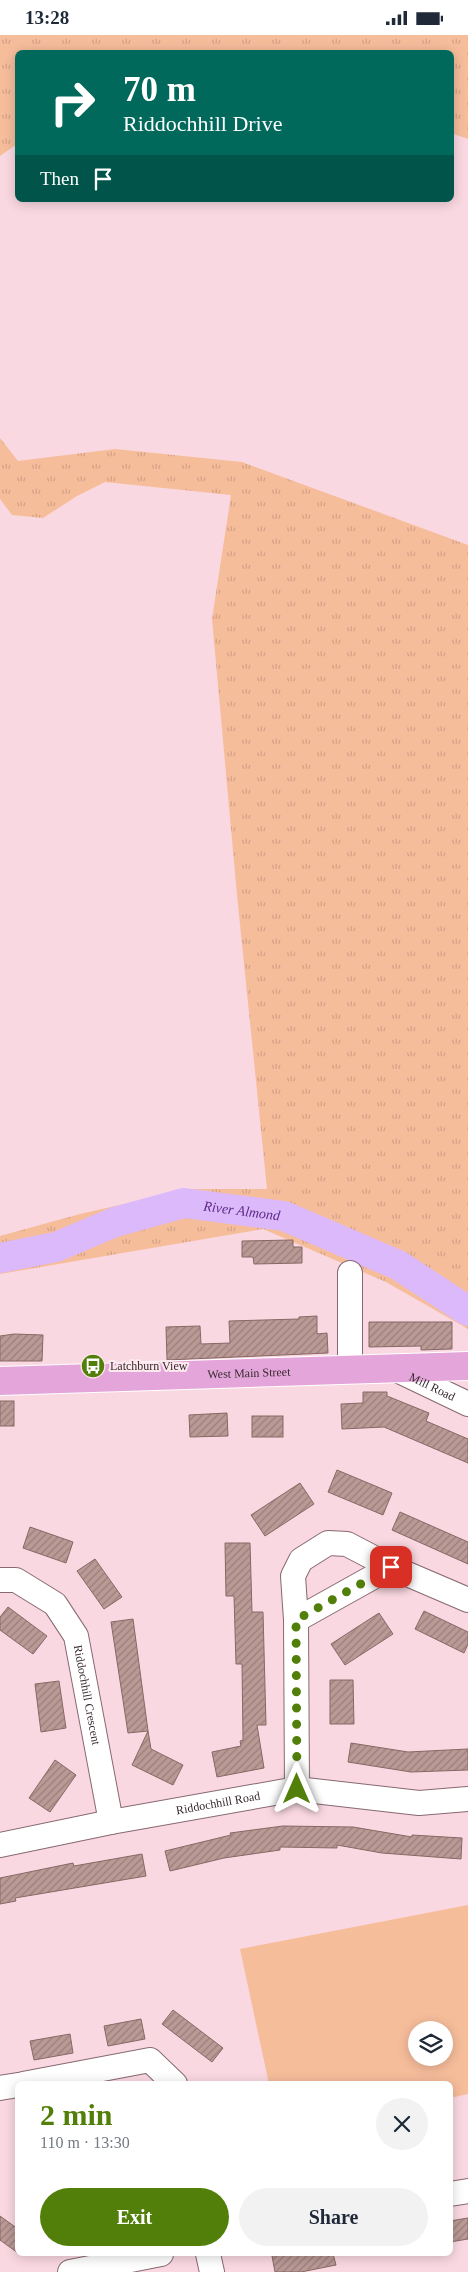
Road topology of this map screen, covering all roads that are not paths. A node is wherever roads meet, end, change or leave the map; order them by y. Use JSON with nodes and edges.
{"nodes":[{"id":1,"x":350,"y":1273,"type":"dead end"},
{"id":2,"x":468,"y":1366,"type":"edge"},
{"id":3,"x":397,"y":1370,"type":"junction"},
{"id":4,"x":350,"y":1371,"type":"junction"},
{"id":5,"x":0,"y":1381,"type":"edge"},
{"id":6,"x":468,"y":1404,"type":"edge"},
{"id":7,"x":391,"y":1567,"type":"junction"},
{"id":8,"x":0,"y":1580,"type":"edge"},
{"id":9,"x":468,"y":1600,"type":"edge"},
{"id":10,"x":296,"y":1620,"type":"junction"},
{"id":11,"x":297,"y":1789,"type":"junction"},
{"id":12,"x":468,"y":1799,"type":"edge"},
{"id":13,"x":110,"y":1822,"type":"junction"},
{"id":14,"x":0,"y":1845,"type":"edge"},
{"id":15,"x":38,"y":2081,"type":"edge"},
{"id":16,"x":172,"y":2081,"type":"edge"},
{"id":17,"x":15,"y":2086,"type":"edge"},
{"id":18,"x":0,"y":2088,"type":"edge"},
{"id":19,"x":468,"y":2191,"type":"edge"},
{"id":20,"x":453,"y":2194,"type":"edge"},
{"id":21,"x":152,"y":2256,"type":"edge"},
{"id":22,"x":208,"y":2256,"type":"edge"},
{"id":23,"x":70,"y":2272,"type":"edge"},
{"id":24,"x":212,"y":2272,"type":"edge"}],
"edges":[{"from":1,"to":4,"type":"street"},
{"from":2,"to":3,"type":"main road","name":"West Main Street"},
{"from":3,"to":4,"type":"main road","name":"West Main Street"},
{"from":3,"to":6,"type":"street","name":"Mill Road"},
{"from":4,"to":5,"type":"main road","name":"West Main Street"},
{"from":7,"to":9,"type":"street"},
{"from":7,"to":10,"type":"street"},
{"from":7,"to":10,"type":"street"},
{"from":8,"to":13,"type":"street","name":"Riddochhill Crescent"},
{"from":10,"to":11,"type":"street"},
{"from":11,"to":12,"type":"street","name":"Riddochhill Road"},
{"from":11,"to":13,"type":"street","name":"Riddochhill Road"},
{"from":13,"to":14,"type":"street","name":"Riddochhill Road"},
{"from":15,"to":16,"type":"street"},
{"from":17,"to":18,"type":"street"},
{"from":19,"to":20,"type":"street"},
{"from":21,"to":23,"type":"street"},
{"from":22,"to":24,"type":"street"}]}
